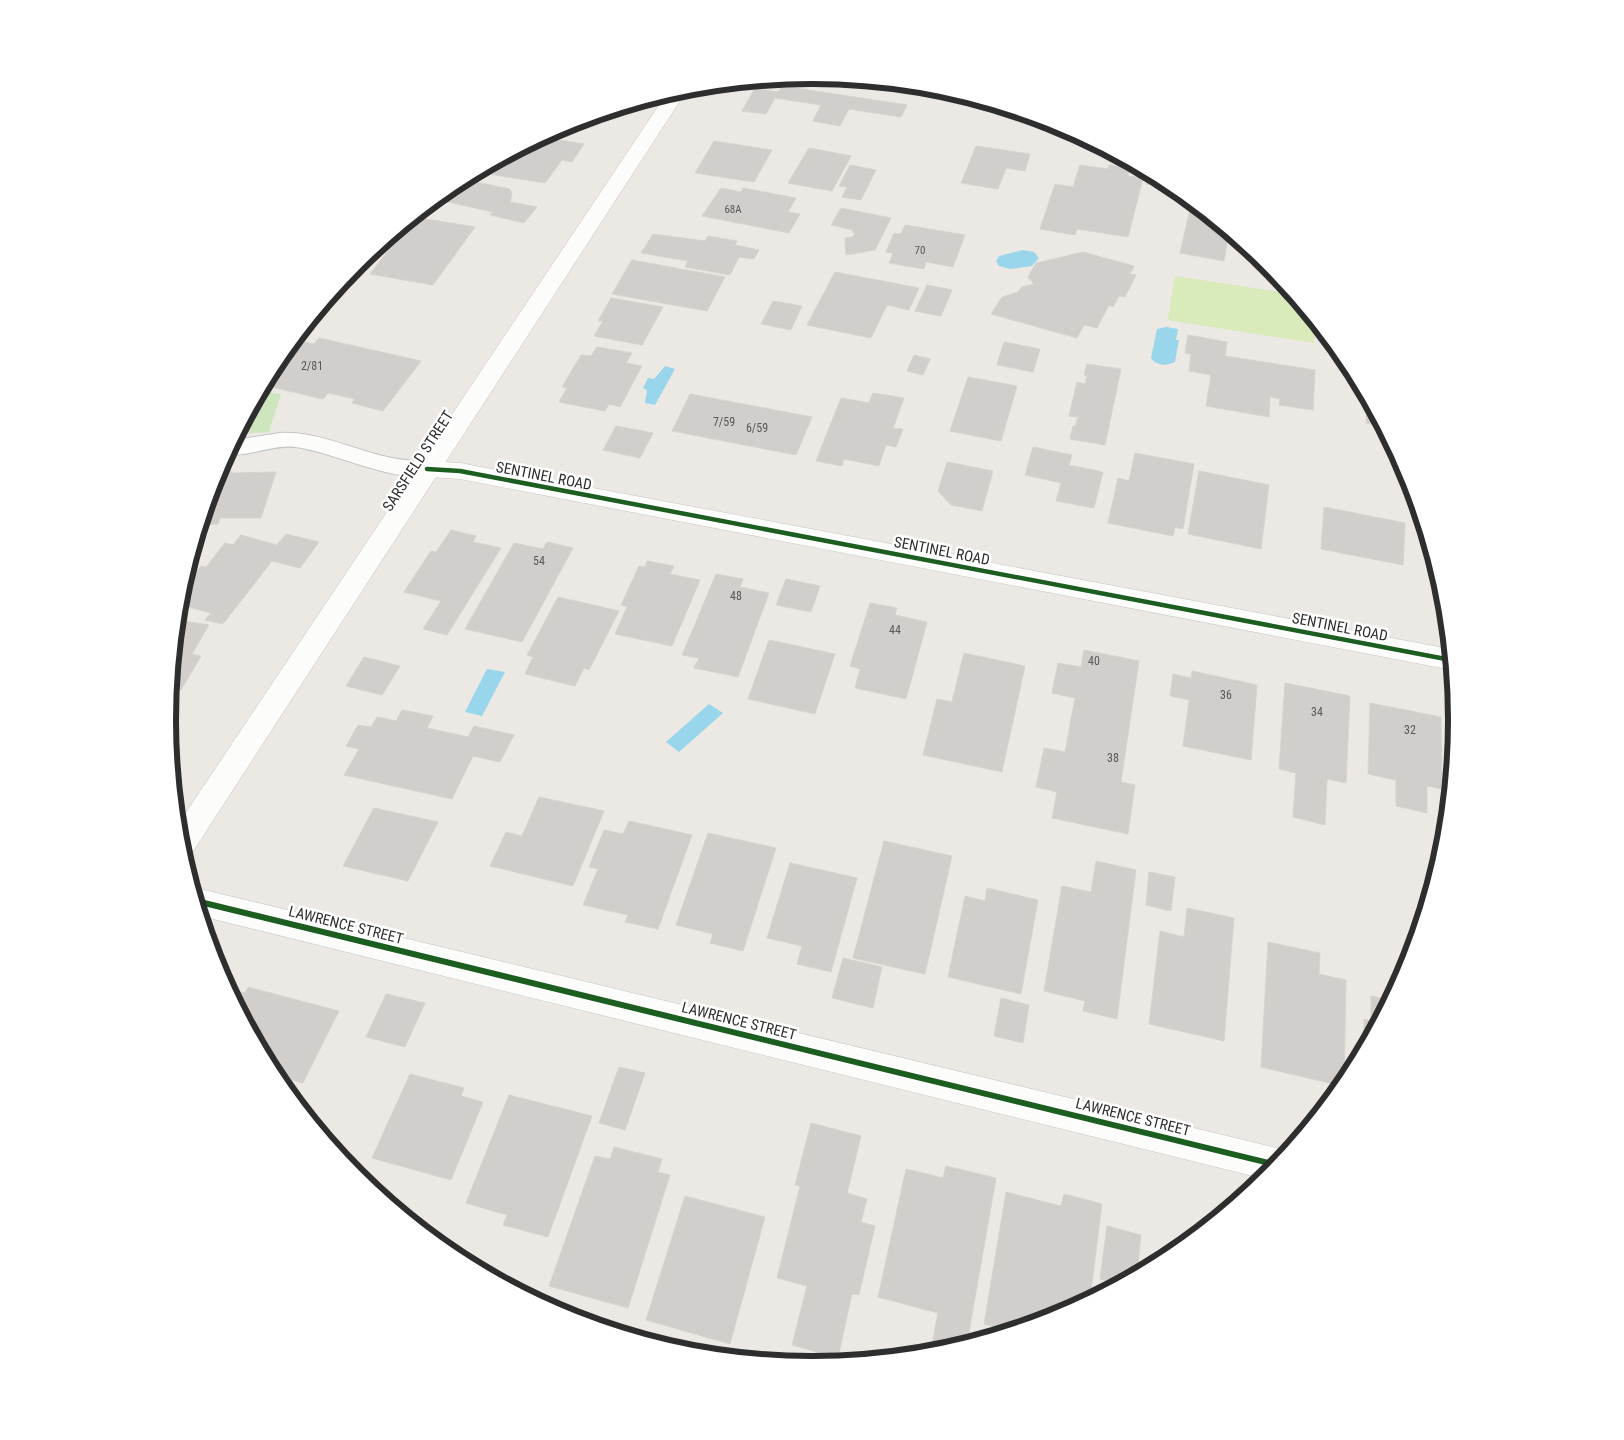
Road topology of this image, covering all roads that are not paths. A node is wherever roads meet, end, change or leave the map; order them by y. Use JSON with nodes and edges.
{"nodes":[{"id":1,"x":672,"y":100,"type":"edge"},
{"id":2,"x":237,"y":447,"type":"edge"},
{"id":3,"x":427,"y":469,"type":"junction"},
{"id":4,"x":1445,"y":659,"type":"edge"},
{"id":5,"x":187,"y":837,"type":"edge"},
{"id":6,"x":203,"y":903,"type":"edge"},
{"id":7,"x":1269,"y":1163,"type":"edge"}],
"edges":[{"from":1,"to":3,"type":"street","name":"SARSFIELD STREET"},
{"from":2,"to":3,"type":"lane","name":"SENTINEL ROAD"},
{"from":3,"to":4,"type":"street","name":"SENTINEL ROAD"},
{"from":3,"to":5,"type":"street","name":"SARSFIELD STREET"},
{"from":6,"to":7,"type":"street","name":"LAWRENCE STREET"}]}
